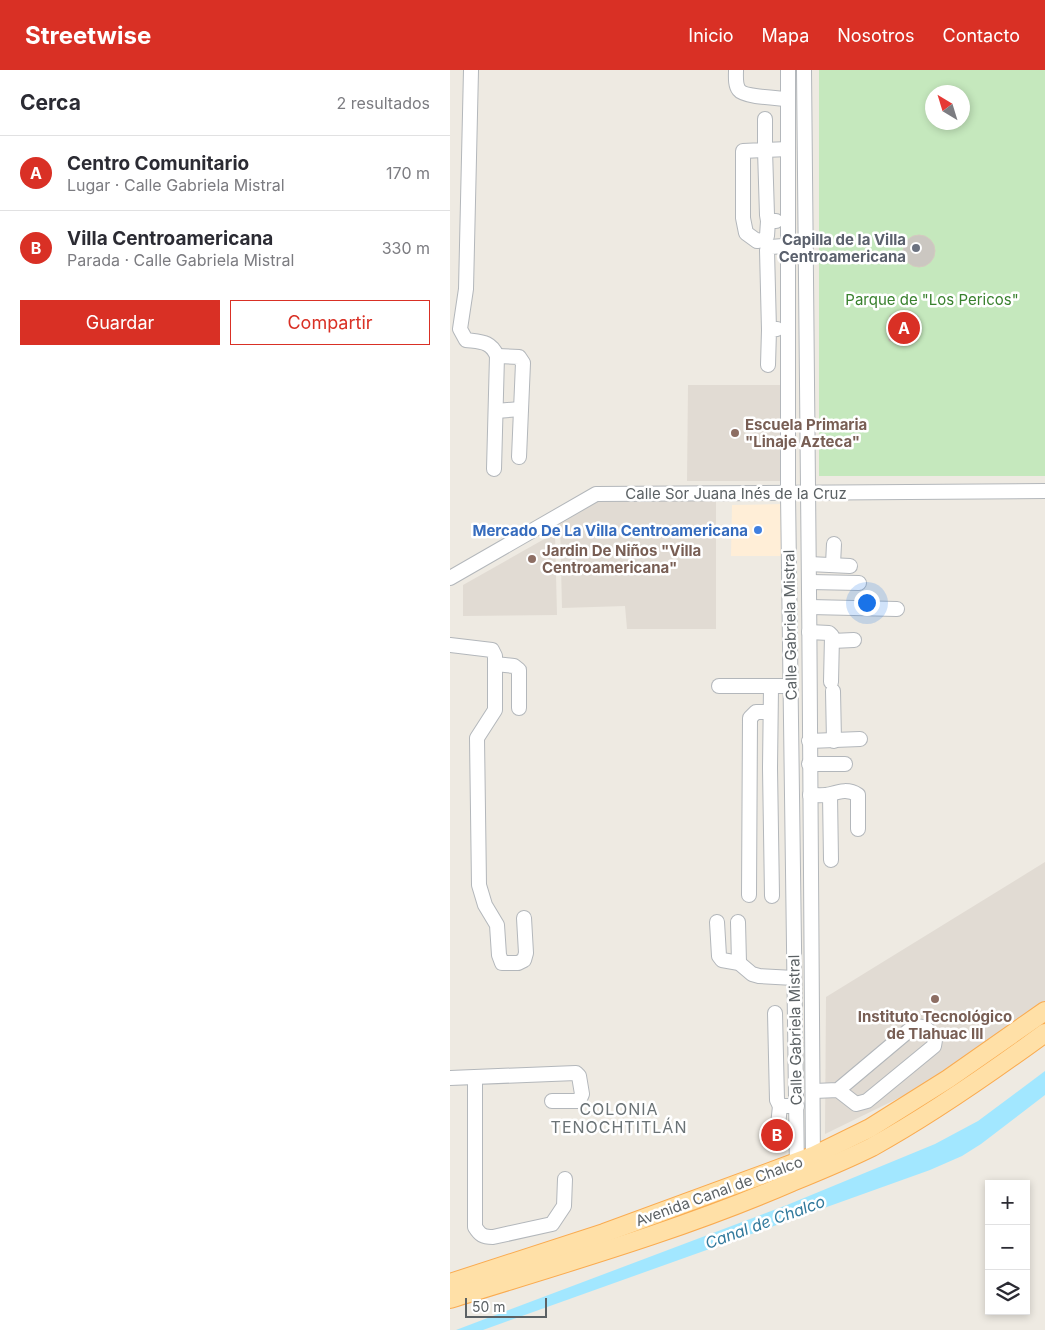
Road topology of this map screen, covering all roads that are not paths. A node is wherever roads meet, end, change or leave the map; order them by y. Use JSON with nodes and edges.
{"nodes":[{"id":1,"x":470,"y":70,"type":"edge"},
{"id":2,"x":736,"y":70,"type":"edge"},
{"id":3,"x":788,"y":70,"type":"edge"},
{"id":4,"x":804,"y":70,"type":"edge"},
{"id":5,"x":787,"y":99,"type":"junction"},
{"id":6,"x":765,"y":119,"type":"dead end"},
{"id":7,"x":788,"y":149,"type":"junction"},
{"id":8,"x":765,"y":150,"type":"junction"},
{"id":9,"x":788,"y":219,"type":"junction"},
{"id":10,"x":768,"y":221,"type":"junction"},
{"id":11,"x":806,"y":245,"type":"junction"},
{"id":12,"x":788,"y":246,"type":"junction"},
{"id":13,"x":788,"y":329,"type":"junction"},
{"id":14,"x":768,"y":330,"type":"junction"},
{"id":15,"x":497,"y":356,"type":"junction"},
{"id":16,"x":768,"y":364,"type":"dead end"},
{"id":17,"x":521,"y":409,"type":"junction"},
{"id":18,"x":496,"y":411,"type":"junction"},
{"id":19,"x":519,"y":457,"type":"dead end"},
{"id":20,"x":494,"y":468,"type":"dead end"},
{"id":21,"x":1045,"y":491,"type":"edge"},
{"id":22,"x":810,"y":493,"type":"junction"},
{"id":23,"x":788,"y":494,"type":"junction"},
{"id":24,"x":834,"y":544,"type":"dead end"},
{"id":25,"x":809,"y":564,"type":"junction"},
{"id":26,"x":833,"y":564,"type":"junction"},
{"id":27,"x":850,"y":566,"type":"dead end"},
{"id":28,"x":450,"y":578,"type":"edge"},
{"id":29,"x":810,"y":582,"type":"junction"},
{"id":30,"x":859,"y":583,"type":"dead end"},
{"id":31,"x":810,"y":607,"type":"junction"},
{"id":32,"x":896,"y":609,"type":"dead end"},
{"id":33,"x":810,"y":632,"type":"junction"},
{"id":34,"x":832,"y":640,"type":"junction"},
{"id":35,"x":854,"y":640,"type":"dead end"},
{"id":36,"x":450,"y":645,"type":"edge"},
{"id":37,"x":495,"y":664,"type":"junction"},
{"id":38,"x":719,"y":686,"type":"dead end"},
{"id":39,"x":791,"y":686,"type":"junction"},
{"id":40,"x":771,"y":687,"type":"junction"},
{"id":41,"x":519,"y":708,"type":"dead end"},
{"id":42,"x":770,"y":712,"type":"junction"},
{"id":43,"x":860,"y":739,"type":"dead end"},
{"id":44,"x":809,"y":741,"type":"junction"},
{"id":45,"x":834,"y":741,"type":"junction"},
{"id":46,"x":809,"y":764,"type":"junction"},
{"id":47,"x":845,"y":764,"type":"dead end"},
{"id":48,"x":749,"y":767,"type":"junction"},
{"id":49,"x":770,"y":768,"type":"junction"},
{"id":50,"x":793,"y":769,"type":"junction"},
{"id":51,"x":810,"y":795,"type":"junction"},
{"id":52,"x":830,"y":795,"type":"junction"},
{"id":53,"x":858,"y":829,"type":"dead end"},
{"id":54,"x":750,"y":857,"type":"junction"},
{"id":55,"x":772,"y":860,"type":"junction"},
{"id":56,"x":831,"y":860,"type":"dead end"},
{"id":57,"x":810,"y":861,"type":"junction"},
{"id":58,"x":792,"y":862,"type":"junction"},
{"id":59,"x":749,"y":896,"type":"dead end"},
{"id":60,"x":772,"y":896,"type":"dead end"},
{"id":61,"x":524,"y":918,"type":"dead end"},
{"id":62,"x":716,"y":922,"type":"dead end"},
{"id":63,"x":738,"y":922,"type":"dead end"},
{"id":64,"x":740,"y":963,"type":"junction"},
{"id":65,"x":794,"y":978,"type":"junction"},
{"id":66,"x":1045,"y":1010,"type":"edge"},
{"id":67,"x":775,"y":1014,"type":"dead end"},
{"id":68,"x":1045,"y":1033,"type":"edge"},
{"id":69,"x":450,"y":1078,"type":"edge"},
{"id":70,"x":475,"y":1079,"type":"junction"},
{"id":71,"x":838,"y":1090,"type":"junction"},
{"id":72,"x":814,"y":1091,"type":"junction"},
{"id":73,"x":552,"y":1101,"type":"dead end"},
{"id":74,"x":780,"y":1106,"type":"junction"},
{"id":75,"x":797,"y":1106,"type":"junction"},
{"id":76,"x":777,"y":1135,"type":"dead end"},
{"id":77,"x":813,"y":1156,"type":"junction"},
{"id":78,"x":802,"y":1172,"type":"junction"},
{"id":79,"x":566,"y":1179,"type":"dead end"},
{"id":80,"x":450,"y":1283,"type":"edge"},
{"id":81,"x":450,"y":1299,"type":"edge"}],
"edges":[{"from":1,"to":15,"type":"street"},
{"from":2,"to":5,"type":"street"},
{"from":3,"to":5,"type":"street","name":"Calle Gabriela Mistral"},
{"from":4,"to":11,"type":"street","name":"Calle Gabriela Mistral"},
{"from":5,"to":7,"type":"street","name":"Calle Gabriela Mistral"},
{"from":6,"to":8,"type":"street"},
{"from":7,"to":8,"type":"street"},
{"from":7,"to":9,"type":"street","name":"Calle Gabriela Mistral"},
{"from":8,"to":10,"type":"street"},
{"from":8,"to":10,"type":"street"},
{"from":9,"to":10,"type":"street"},
{"from":9,"to":12,"type":"street","name":"Calle Gabriela Mistral"},
{"from":11,"to":12,"type":"street"},
{"from":11,"to":22,"type":"street","name":"Calle Gabriela Mistral"},
{"from":12,"to":13,"type":"street","name":"Calle Gabriela Mistral"},
{"from":12,"to":14,"type":"street"},
{"from":13,"to":14,"type":"street"},
{"from":13,"to":23,"type":"street","name":"Calle Gabriela Mistral"},
{"from":14,"to":16,"type":"street"},
{"from":15,"to":17,"type":"street"},
{"from":15,"to":18,"type":"street"},
{"from":17,"to":18,"type":"street"},
{"from":17,"to":19,"type":"street"},
{"from":18,"to":20,"type":"street"},
{"from":21,"to":22,"type":"street","name":"Calle Sor Juana Inés de la Cruz"},
{"from":22,"to":23,"type":"street","name":"Calle Sor Juana Inés de la Cruz"},
{"from":22,"to":25,"type":"street","name":"Calle Gabriela Mistral"},
{"from":23,"to":28,"type":"street","name":"Calle Sor Juana Inés de la Cruz"},
{"from":23,"to":39,"type":"street","name":"Calle Gabriela Mistral"},
{"from":24,"to":26,"type":"street"},
{"from":25,"to":26,"type":"street"},
{"from":25,"to":29,"type":"street","name":"Calle Gabriela Mistral"},
{"from":26,"to":27,"type":"street"},
{"from":29,"to":30,"type":"street"},
{"from":29,"to":31,"type":"street","name":"Calle Gabriela Mistral"},
{"from":31,"to":32,"type":"street"},
{"from":31,"to":33,"type":"street","name":"Calle Gabriela Mistral"},
{"from":33,"to":34,"type":"street"},
{"from":33,"to":44,"type":"street","name":"Calle Gabriela Mistral"},
{"from":34,"to":35,"type":"street"},
{"from":34,"to":45,"type":"street"},
{"from":36,"to":37,"type":"street"},
{"from":37,"to":41,"type":"street"},
{"from":37,"to":61,"type":"street"},
{"from":38,"to":40,"type":"street"},
{"from":39,"to":40,"type":"street"},
{"from":39,"to":50,"type":"street","name":"Calle Gabriela Mistral"},
{"from":40,"to":42,"type":"street"},
{"from":42,"to":48,"type":"street"},
{"from":42,"to":49,"type":"street"},
{"from":43,"to":45,"type":"street"},
{"from":44,"to":45,"type":"street"},
{"from":44,"to":46,"type":"street","name":"Calle Gabriela Mistral"},
{"from":46,"to":47,"type":"street"},
{"from":46,"to":51,"type":"street","name":"Calle Gabriela Mistral"},
{"from":48,"to":49,"type":"street"},
{"from":48,"to":54,"type":"street"},
{"from":49,"to":50,"type":"street"},
{"from":49,"to":55,"type":"street"},
{"from":50,"to":58,"type":"street","name":"Calle Gabriela Mistral"},
{"from":51,"to":52,"type":"street"},
{"from":51,"to":57,"type":"street","name":"Calle Gabriela Mistral"},
{"from":52,"to":53,"type":"street"},
{"from":52,"to":56,"type":"street"},
{"from":54,"to":55,"type":"street"},
{"from":54,"to":59,"type":"street"},
{"from":55,"to":58,"type":"street"},
{"from":55,"to":60,"type":"street"},
{"from":57,"to":58,"type":"street"},
{"from":57,"to":72,"type":"street","name":"Calle Gabriela Mistral"},
{"from":58,"to":65,"type":"street","name":"Calle Gabriela Mistral"},
{"from":62,"to":64,"type":"street"},
{"from":63,"to":64,"type":"street"},
{"from":64,"to":65,"type":"street"},
{"from":65,"to":75,"type":"street","name":"Calle Gabriela Mistral"},
{"from":66,"to":77,"type":"main road","name":"Avenida Canal de Chalco"},
{"from":67,"to":74,"type":"street"},
{"from":68,"to":78,"type":"main road","name":"Avenida Canal de Chalco"},
{"from":69,"to":70,"type":"street"},
{"from":70,"to":73,"type":"street"},
{"from":70,"to":79,"type":"street"},
{"from":71,"to":71,"type":"street"},
{"from":71,"to":72,"type":"street"},
{"from":72,"to":77,"type":"street","name":"Calle Gabriela Mistral"},
{"from":74,"to":75,"type":"street"},
{"from":74,"to":76,"type":"street"},
{"from":75,"to":78,"type":"street","name":"Calle Gabriela Mistral"},
{"from":77,"to":78,"type":"main road","name":"Avenida Canal de Chalco"},
{"from":78,"to":80,"type":"main road","name":"Avenida Canal de Chalco"},
{"from":78,"to":81,"type":"main road","name":"Avenida Canal de Chalco"}]}
